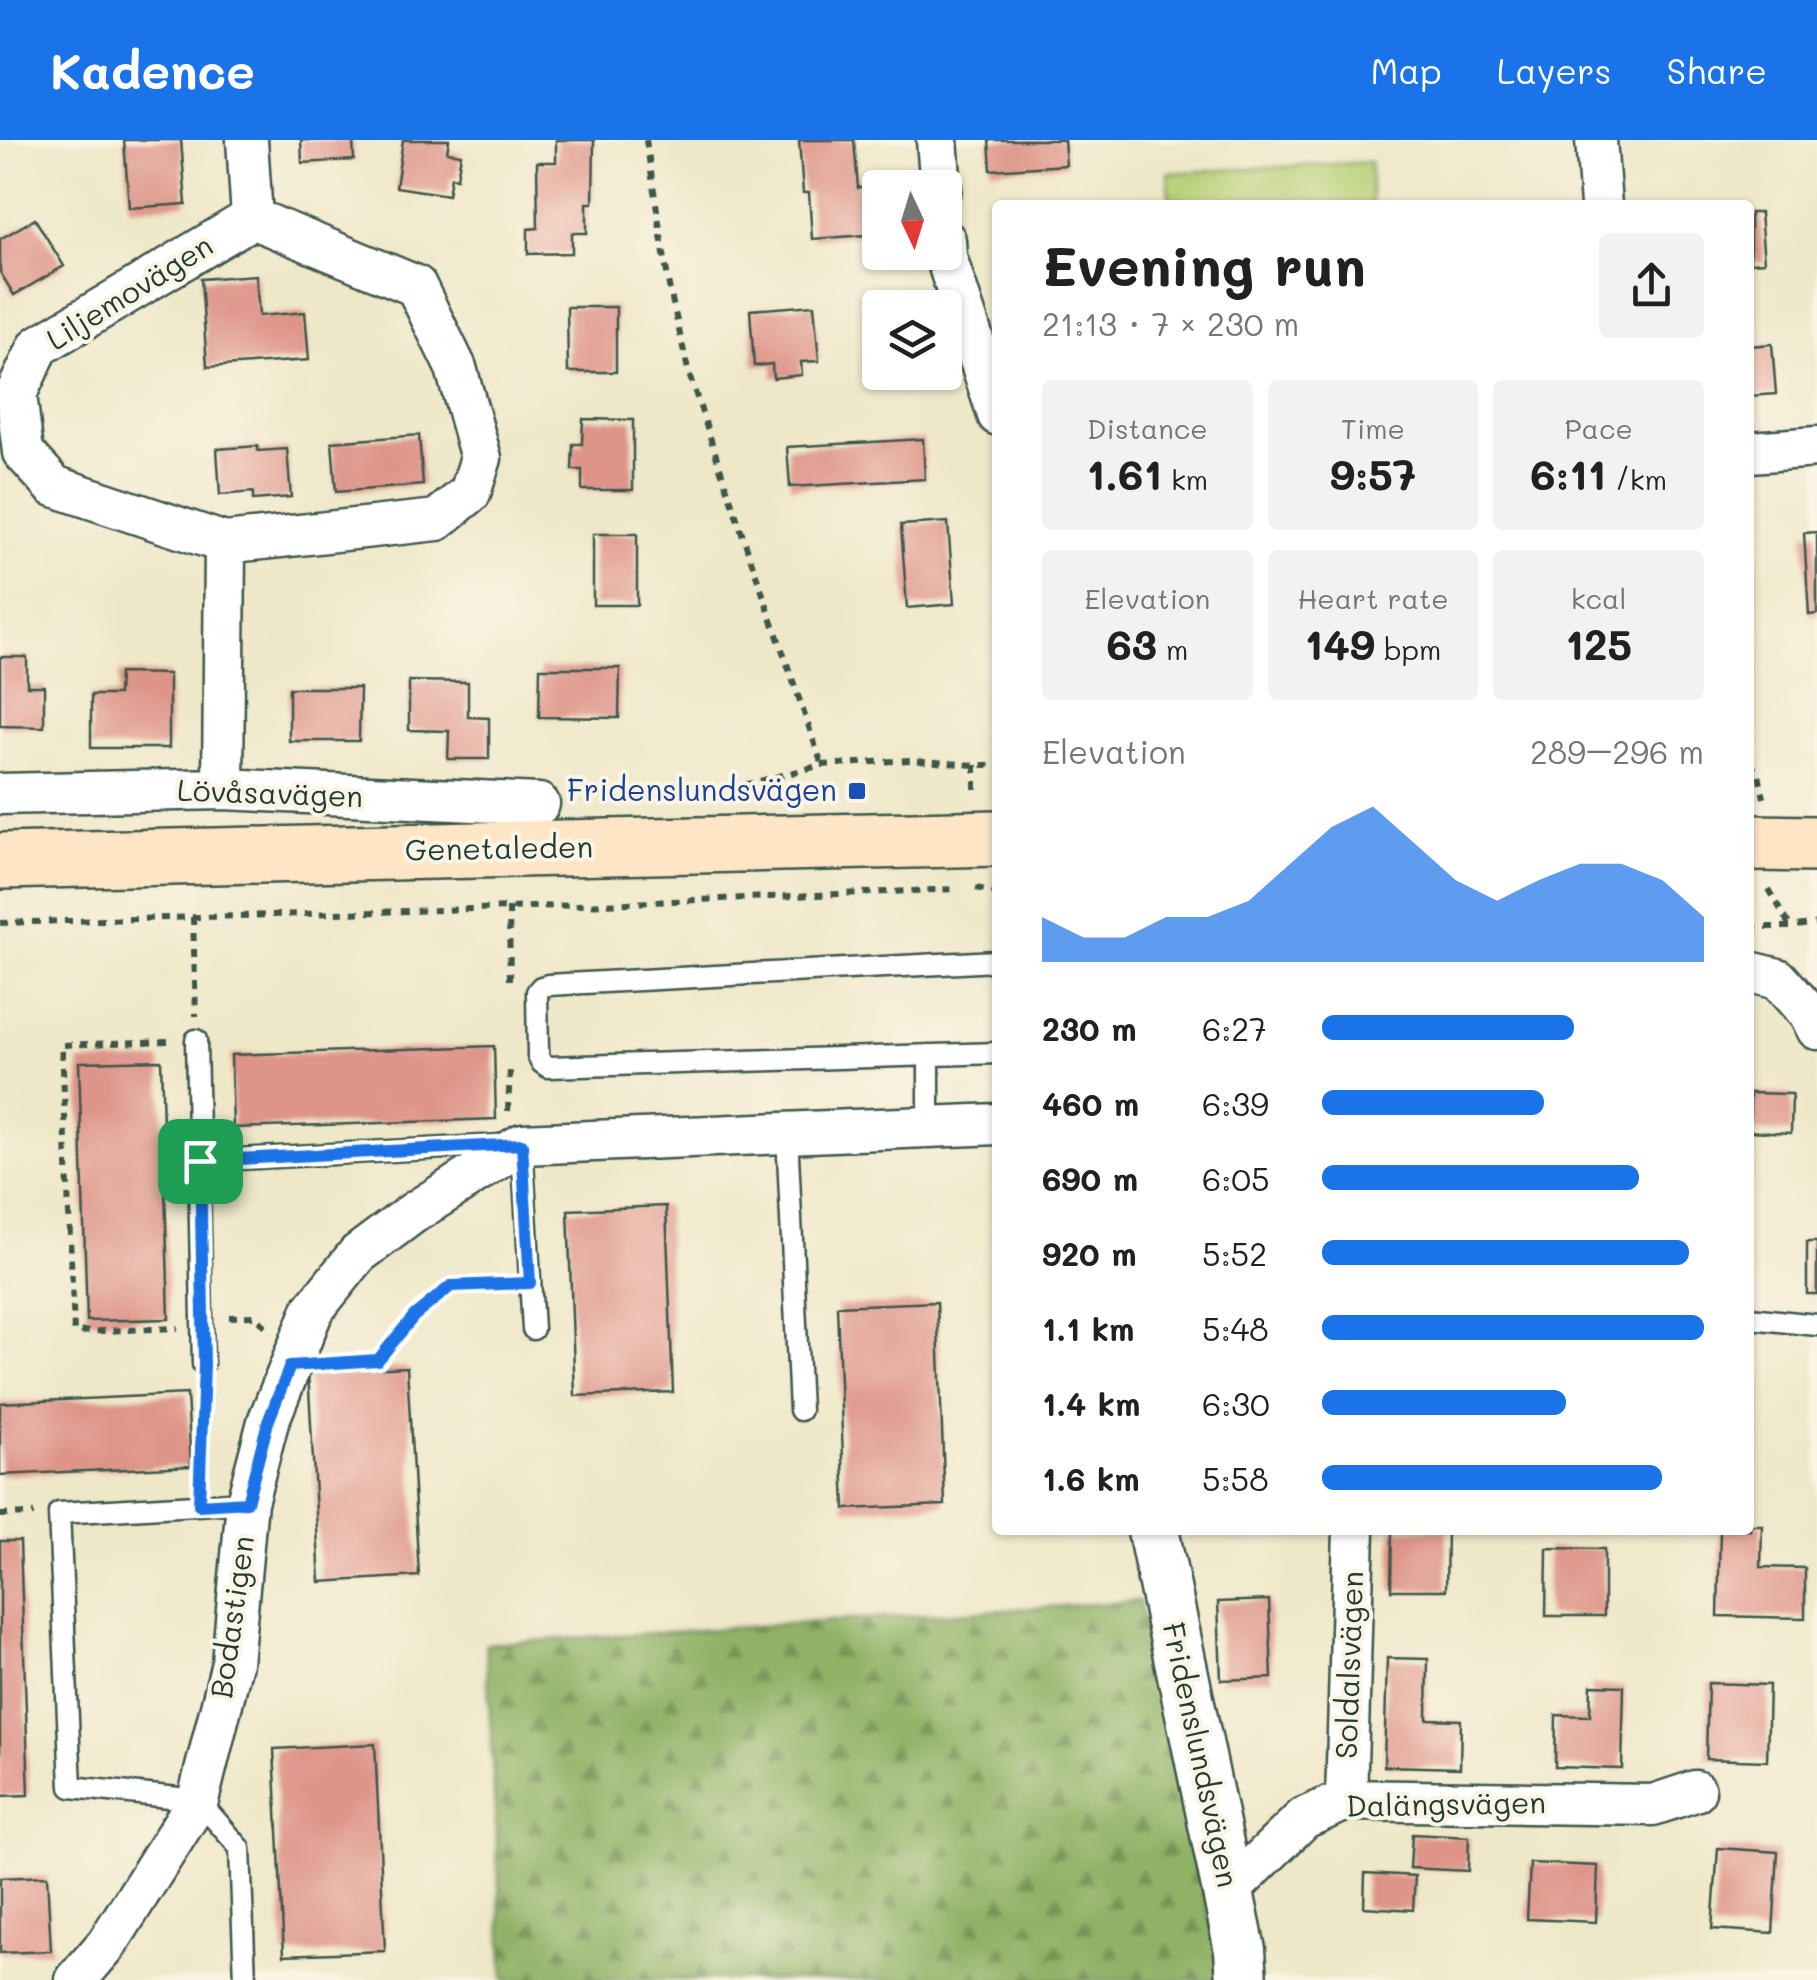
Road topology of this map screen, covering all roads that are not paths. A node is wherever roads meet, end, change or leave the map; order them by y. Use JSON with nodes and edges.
{"nodes":[{"id":1,"x":248,"y":140,"type":"edge"},
{"id":2,"x":937,"y":140,"type":"edge"},
{"id":3,"x":1596,"y":140,"type":"edge"},
{"id":4,"x":940,"y":170,"type":"edge"},
{"id":5,"x":1601,"y":200,"type":"edge"},
{"id":6,"x":252,"y":218,"type":"junction"},
{"id":7,"x":950,"y":270,"type":"edge"},
{"id":8,"x":992,"y":398,"type":"edge"},
{"id":9,"x":1817,"y":447,"type":"edge"},
{"id":10,"x":1754,"y":452,"type":"edge"},
{"id":11,"x":225,"y":543,"type":"junction"},
{"id":12,"x":223,"y":789,"type":"junction"},
{"id":13,"x":0,"y":794,"type":"edge"},
{"id":14,"x":539,"y":804,"type":"dead end"},
{"id":15,"x":992,"y":838,"type":"edge"},
{"id":16,"x":1760,"y":843,"type":"edge"},
{"id":17,"x":1817,"y":844,"type":"edge"},
{"id":18,"x":0,"y":861,"type":"edge"},
{"id":19,"x":992,"y":961,"type":"edge"},
{"id":20,"x":1754,"y":973,"type":"edge"},
{"id":21,"x":1817,"y":1029,"type":"edge"},
{"id":22,"x":196,"y":1040,"type":"road end"},
{"id":23,"x":992,"y":1053,"type":"edge"},
{"id":24,"x":929,"y":1055,"type":"junction"},
{"id":25,"x":992,"y":1124,"type":"edge"},
{"id":26,"x":929,"y":1127,"type":"junction"},
{"id":27,"x":786,"y":1133,"type":"junction"},
{"id":28,"x":522,"y":1144,"type":"junction"},
{"id":29,"x":200,"y":1161,"type":"junction"},
{"id":30,"x":1754,"y":1318,"type":"edge"},
{"id":31,"x":1817,"y":1325,"type":"edge"},
{"id":32,"x":533,"y":1329,"type":"dead end"},
{"id":33,"x":204,"y":1364,"type":"road end"},
{"id":34,"x":800,"y":1410,"type":"dead end"},
{"id":35,"x":247,"y":1502,"type":"junction"},
{"id":36,"x":1154,"y":1535,"type":"edge"},
{"id":37,"x":1354,"y":1535,"type":"edge"},
{"id":38,"x":1694,"y":1791,"type":"dead end"},
{"id":39,"x":198,"y":1800,"type":"junction"},
{"id":40,"x":1346,"y":1800,"type":"junction"},
{"id":41,"x":1228,"y":1892,"type":"junction"},
{"id":42,"x":76,"y":1980,"type":"edge"},
{"id":43,"x":245,"y":1980,"type":"edge"},
{"id":44,"x":1242,"y":1980,"type":"edge"}],
"edges":[{"from":1,"to":6,"type":"street"},
{"from":2,"to":4,"type":"street"},
{"from":3,"to":5,"type":"street"},
{"from":6,"to":11,"type":"street","name":"Liljemovägen"},
{"from":6,"to":11,"type":"street","name":"Liljemovägen"},
{"from":7,"to":8,"type":"street"},
{"from":9,"to":10,"type":"street"},
{"from":11,"to":12,"type":"street"},
{"from":12,"to":13,"type":"street","name":"Lövåsavägen"},
{"from":12,"to":14,"type":"street","name":"Lövåsavägen"},
{"from":15,"to":18,"type":"main road","name":"Genetaleden"},
{"from":16,"to":17,"type":"main road"},
{"from":19,"to":24,"type":"lane"},
{"from":20,"to":21,"type":"street"},
{"from":22,"to":29,"type":"lane"},
{"from":23,"to":24,"type":"lane"},
{"from":24,"to":26,"type":"lane"},
{"from":25,"to":26,"type":"street","name":"Bodastigen"},
{"from":26,"to":27,"type":"street","name":"Bodastigen"},
{"from":27,"to":28,"type":"street","name":"Bodastigen"},
{"from":27,"to":34,"type":"lane"},
{"from":28,"to":29,"type":"lane"},
{"from":28,"to":32,"type":"lane"},
{"from":28,"to":35,"type":"street","name":"Bodastigen"},
{"from":29,"to":33,"type":"lane"},
{"from":30,"to":31,"type":"lane"},
{"from":35,"to":39,"type":"street","name":"Bodastigen"},
{"from":35,"to":39,"type":"lane"},
{"from":36,"to":41,"type":"street","name":"Fridenslundsvägen"},
{"from":37,"to":40,"type":"street","name":"Soldalsvägen"},
{"from":38,"to":40,"type":"street","name":"Dalängsvägen"},
{"from":39,"to":42,"type":"street","name":"Bodastigen"},
{"from":39,"to":43,"type":"lane"},
{"from":40,"to":41,"type":"street","name":"Dalängsvägen"},
{"from":41,"to":44,"type":"street","name":"Fridenslundsvägen"}]}
